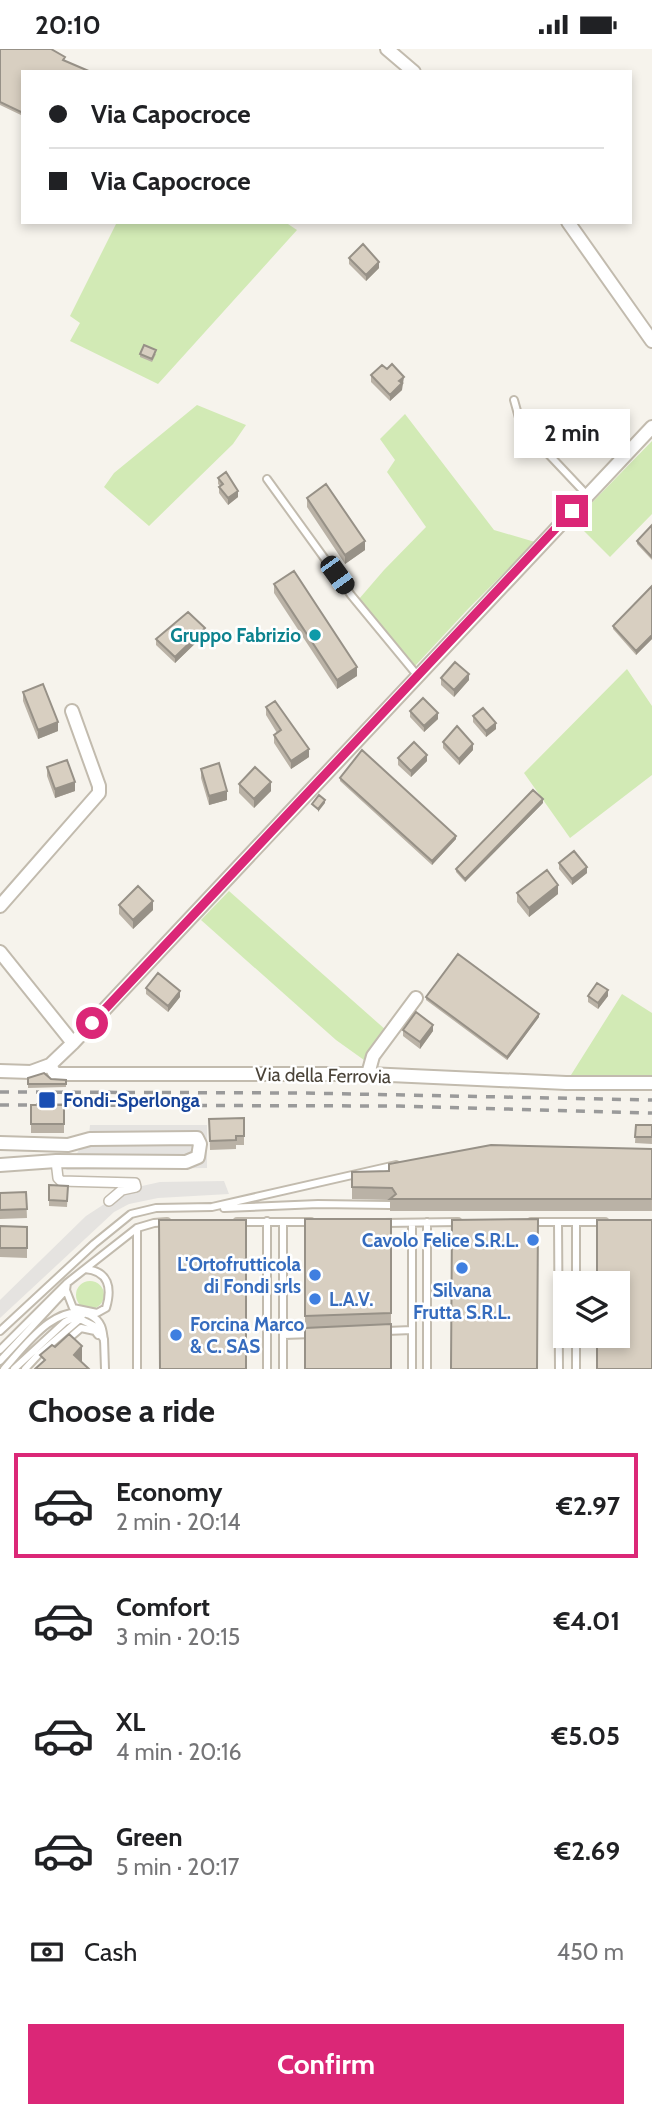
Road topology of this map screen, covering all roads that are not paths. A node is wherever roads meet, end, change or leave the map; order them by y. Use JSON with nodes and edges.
{"nodes":[{"id":1,"x":387,"y":49,"type":"edge"},
{"id":2,"x":412,"y":70,"type":"edge"},
{"id":3,"x":569,"y":224,"type":"edge"},
{"id":4,"x":652,"y":341,"type":"edge"},
{"id":5,"x":514,"y":400,"type":"dead end"},
{"id":6,"x":652,"y":427,"type":"edge"},
{"id":7,"x":267,"y":479,"type":"dead end"},
{"id":8,"x":587,"y":495,"type":"junction"},
{"id":9,"x":417,"y":675,"type":"junction"},
{"id":10,"x":72,"y":711,"type":"dead end"},
{"id":11,"x":0,"y":906,"type":"edge"},
{"id":12,"x":0,"y":952,"type":"edge"},
{"id":13,"x":416,"y":998,"type":"dead end"},
{"id":14,"x":73,"y":1043,"type":"junction"},
{"id":15,"x":50,"y":1065,"type":"junction"},
{"id":16,"x":0,"y":1071,"type":"edge"},
{"id":17,"x":368,"y":1074,"type":"junction"},
{"id":18,"x":652,"y":1083,"type":"edge"},
{"id":19,"x":0,"y":1143,"type":"edge"},
{"id":20,"x":18,"y":1144,"type":"junction"},
{"id":21,"x":72,"y":1144,"type":"junction"},
{"id":22,"x":56,"y":1161,"type":"junction"},
{"id":23,"x":73,"y":1162,"type":"junction"},
{"id":24,"x":18,"y":1164,"type":"junction"},
{"id":25,"x":401,"y":1164,"type":"edge"},
{"id":26,"x":0,"y":1165,"type":"edge"},
{"id":27,"x":109,"y":1201,"type":"dead end"},
{"id":28,"x":390,"y":1205,"type":"edge"},
{"id":29,"x":212,"y":1207,"type":"junction"},
{"id":30,"x":267,"y":1221,"type":"junction"},
{"id":31,"x":179,"y":1222,"type":"edge"},
{"id":32,"x":230,"y":1222,"type":"edge"},
{"id":33,"x":283,"y":1222,"type":"junction"},
{"id":34,"x":321,"y":1222,"type":"edge"},
{"id":35,"x":373,"y":1222,"type":"edge"},
{"id":36,"x":426,"y":1222,"type":"junction"},
{"id":37,"x":466,"y":1222,"type":"edge"},
{"id":38,"x":519,"y":1222,"type":"edge"},
{"id":39,"x":558,"y":1222,"type":"junction"},
{"id":40,"x":576,"y":1222,"type":"junction"},
{"id":41,"x":614,"y":1222,"type":"edge"},
{"id":42,"x":412,"y":1223,"type":"junction"},
{"id":43,"x":137,"y":1228,"type":"junction"},
{"id":44,"x":85,"y":1269,"type":"junction"},
{"id":45,"x":576,"y":1271,"type":"edge"},
{"id":46,"x":67,"y":1287,"type":"junction"},
{"id":47,"x":97,"y":1313,"type":"junction"},
{"id":48,"x":412,"y":1330,"type":"junction"},
{"id":49,"x":0,"y":1331,"type":"edge"},
{"id":50,"x":373,"y":1331,"type":"edge"},
{"id":51,"x":322,"y":1333,"type":"edge"},
{"id":52,"x":283,"y":1335,"type":"junction"},
{"id":53,"x":104,"y":1342,"type":"junction"},
{"id":54,"x":576,"y":1348,"type":"edge"},
{"id":55,"x":0,"y":1350,"type":"edge"},
{"id":56,"x":0,"y":1361,"type":"edge"},
{"id":57,"x":4,"y":1369,"type":"edge"},
{"id":58,"x":14,"y":1369,"type":"edge"},
{"id":59,"x":25,"y":1369,"type":"edge"},
{"id":60,"x":36,"y":1369,"type":"edge"},
{"id":61,"x":105,"y":1369,"type":"edge"},
{"id":62,"x":137,"y":1369,"type":"edge"},
{"id":63,"x":267,"y":1369,"type":"edge"},
{"id":64,"x":283,"y":1369,"type":"edge"},
{"id":65,"x":412,"y":1369,"type":"edge"},
{"id":66,"x":426,"y":1369,"type":"edge"},
{"id":67,"x":559,"y":1369,"type":"edge"},
{"id":68,"x":576,"y":1369,"type":"edge"}],
"edges":[{"from":1,"to":2,"type":"street"},
{"from":3,"to":4,"type":"street"},
{"from":5,"to":8,"type":"lane"},
{"from":6,"to":8,"type":"street"},
{"from":7,"to":9,"type":"lane"},
{"from":8,"to":9,"type":"street"},
{"from":9,"to":14,"type":"street"},
{"from":10,"to":11,"type":"street"},
{"from":12,"to":14,"type":"street"},
{"from":13,"to":17,"type":"street"},
{"from":14,"to":15,"type":"street"},
{"from":15,"to":16,"type":"street","name":"Via della Ferrovia"},
{"from":15,"to":17,"type":"street","name":"Via della Ferrovia"},
{"from":17,"to":18,"type":"street","name":"Via della Ferrovia"},
{"from":19,"to":20,"type":"street"},
{"from":20,"to":21,"type":"street"},
{"from":20,"to":24,"type":"street"},
{"from":21,"to":23,"type":"street"},
{"from":21,"to":23,"type":"street"},
{"from":22,"to":23,"type":"street"},
{"from":22,"to":24,"type":"street"},
{"from":22,"to":27,"type":"street"},
{"from":24,"to":26,"type":"street"},
{"from":25,"to":29,"type":"lane"},
{"from":28,"to":29,"type":"lane"},
{"from":29,"to":49,"type":"lane"},
{"from":30,"to":32,"type":"lane"},
{"from":30,"to":33,"type":"lane"},
{"from":30,"to":63,"type":"lane"},
{"from":31,"to":43,"type":"lane"},
{"from":33,"to":34,"type":"lane"},
{"from":33,"to":52,"type":"lane"},
{"from":35,"to":42,"type":"lane"},
{"from":36,"to":37,"type":"lane"},
{"from":36,"to":42,"type":"lane"},
{"from":36,"to":66,"type":"lane"},
{"from":38,"to":39,"type":"lane"},
{"from":39,"to":40,"type":"lane"},
{"from":39,"to":67,"type":"lane"},
{"from":40,"to":41,"type":"lane"},
{"from":40,"to":45,"type":"lane"},
{"from":42,"to":48,"type":"lane"},
{"from":43,"to":44,"type":"lane"},
{"from":43,"to":62,"type":"lane"},
{"from":44,"to":46,"type":"lane"},
{"from":44,"to":47,"type":"lane"},
{"from":46,"to":47,"type":"lane"},
{"from":46,"to":55,"type":"lane"},
{"from":46,"to":56,"type":"lane"},
{"from":47,"to":53,"type":"lane"},
{"from":48,"to":50,"type":"lane"},
{"from":48,"to":65,"type":"lane"},
{"from":51,"to":52,"type":"lane"},
{"from":52,"to":64,"type":"lane"},
{"from":53,"to":57,"type":"lane"},
{"from":53,"to":58,"type":"lane"},
{"from":53,"to":59,"type":"lane"},
{"from":53,"to":60,"type":"lane"},
{"from":53,"to":61,"type":"lane"},
{"from":54,"to":68,"type":"lane"}]}
